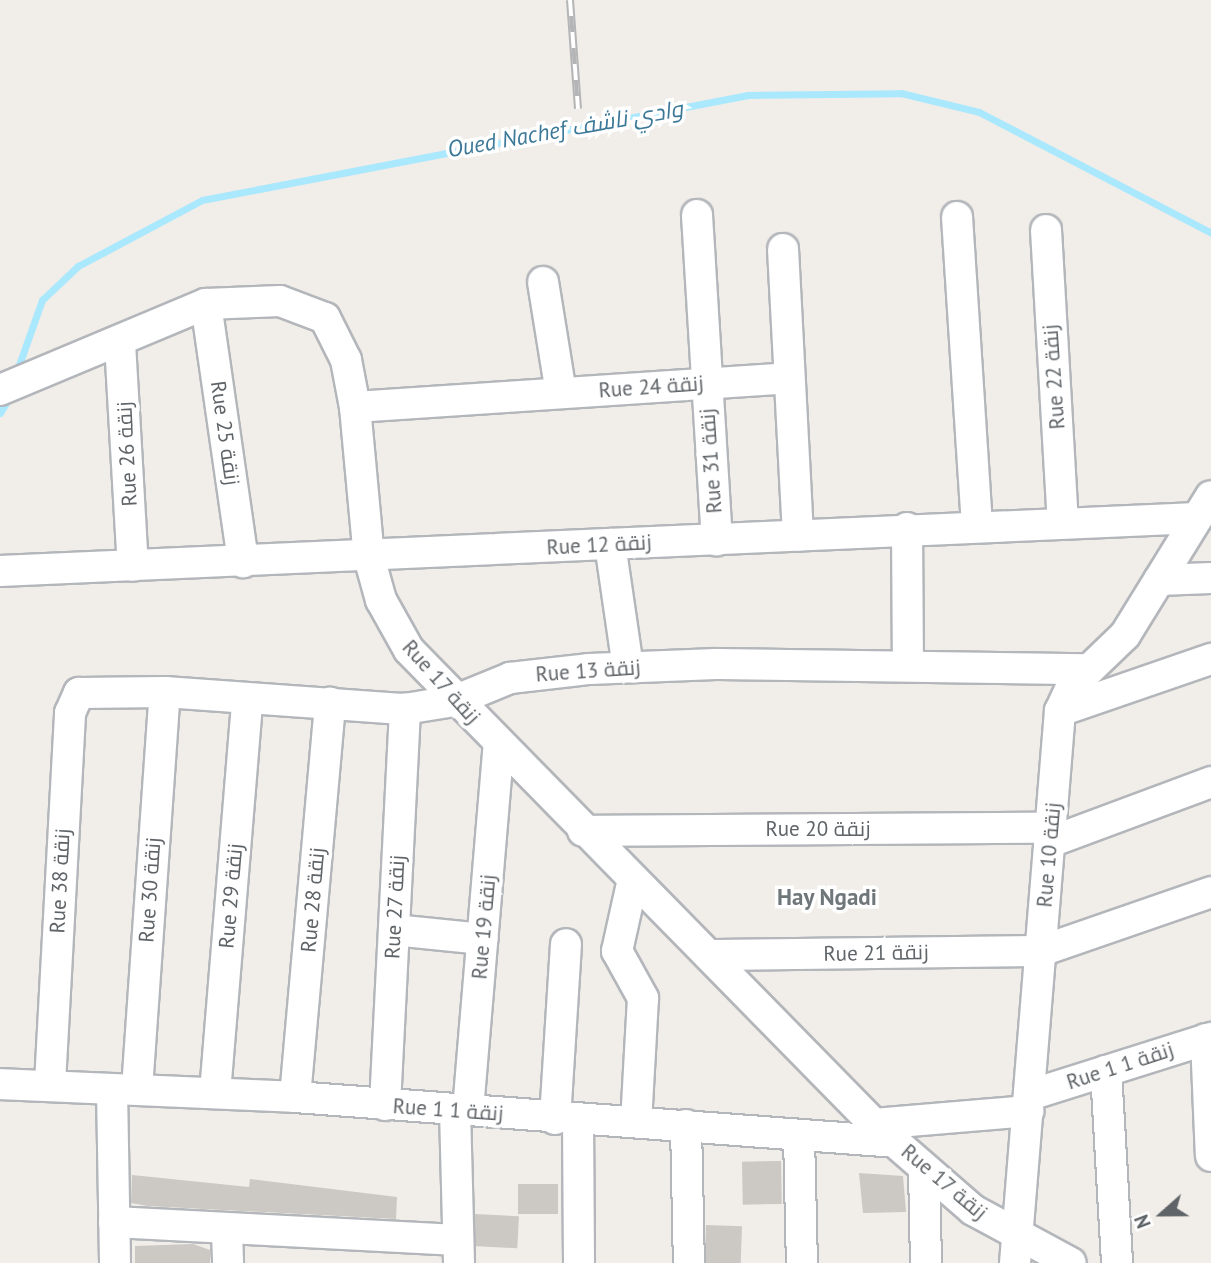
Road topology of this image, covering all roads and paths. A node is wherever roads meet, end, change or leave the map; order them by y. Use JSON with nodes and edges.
{"nodes":[{"id":1,"x":697,"y":215,"type":"dead end"},
{"id":2,"x":957,"y":217,"type":"dead end"},
{"id":3,"x":1046,"y":230,"type":"dead end"},
{"id":4,"x":783,"y":249,"type":"dead end"},
{"id":5,"x":543,"y":282,"type":"dead end"},
{"id":6,"x":206,"y":304,"type":"junction"},
{"id":7,"x":120,"y":343,"type":"junction"},
{"id":8,"x":788,"y":378,"type":"junction"},
{"id":9,"x":706,"y":384,"type":"junction"},
{"id":10,"x":0,"y":390,"type":"edge"},
{"id":11,"x":561,"y":393,"type":"junction"},
{"id":12,"x":355,"y":407,"type":"junction"},
{"id":13,"x":1204,"y":507,"type":"edge"},
{"id":14,"x":1063,"y":524,"type":"junction"},
{"id":15,"x":977,"y":525,"type":"junction"},
{"id":16,"x":907,"y":528,"type":"junction"},
{"id":17,"x":798,"y":536,"type":"junction"},
{"id":18,"x":717,"y":540,"type":"junction"},
{"id":19,"x":610,"y":544,"type":"junction"},
{"id":20,"x":369,"y":557,"type":"junction"},
{"id":21,"x":243,"y":562,"type":"junction"},
{"id":22,"x":133,"y":566,"type":"junction"},
{"id":23,"x":0,"y":571,"type":"edge"},
{"id":24,"x":1211,"y":578,"type":"edge"},
{"id":25,"x":1159,"y":580,"type":"junction"},
{"id":26,"x":1211,"y":659,"type":"edge"},
{"id":27,"x":908,"y":666,"type":"junction"},
{"id":28,"x":628,"y":667,"type":"junction"},
{"id":29,"x":1089,"y":669,"type":"junction"},
{"id":30,"x":92,"y":690,"type":"joint"},
{"id":31,"x":165,"y":692,"type":"junction"},
{"id":32,"x":247,"y":700,"type":"junction"},
{"id":33,"x":454,"y":701,"type":"junction"},
{"id":34,"x":330,"y":703,"type":"junction"},
{"id":35,"x":405,"y":709,"type":"junction"},
{"id":36,"x":1060,"y":711,"type":"junction"},
{"id":37,"x":499,"y":744,"type":"junction"},
{"id":38,"x":1211,"y":782,"type":"edge"},
{"id":39,"x":583,"y":831,"type":"junction"},
{"id":40,"x":1051,"y":835,"type":"junction"},
{"id":41,"x":633,"y":879,"type":"junction"},
{"id":42,"x":1211,"y":892,"type":"edge"},
{"id":43,"x":394,"y":930,"type":"junction"},
{"id":44,"x":483,"y":939,"type":"junction"},
{"id":45,"x":566,"y":944,"type":"dead end"},
{"id":46,"x":1041,"y":951,"type":"junction"},
{"id":47,"x":711,"y":955,"type":"junction"},
{"id":48,"x":1208,"y":1039,"type":"edge"},
{"id":49,"x":1106,"y":1071,"type":"junction"},
{"id":50,"x":0,"y":1084,"type":"edge"},
{"id":51,"x":50,"y":1084,"type":"junction"},
{"id":52,"x":124,"y":1089,"type":"junction"},
{"id":53,"x":215,"y":1093,"type":"junction"},
{"id":54,"x":295,"y":1097,"type":"junction"},
{"id":55,"x":1029,"y":1103,"type":"junction"},
{"id":56,"x":385,"y":1105,"type":"junction"},
{"id":57,"x":462,"y":1110,"type":"junction"},
{"id":58,"x":566,"y":1119,"type":"junction"},
{"id":59,"x":636,"y":1122,"type":"junction"},
{"id":60,"x":687,"y":1125,"type":"junction"},
{"id":61,"x":885,"y":1133,"type":"junction"},
{"id":62,"x":799,"y":1135,"type":"junction"},
{"id":63,"x":1211,"y":1156,"type":"edge"},
{"id":64,"x":924,"y":1169,"type":"junction"},
{"id":65,"x":114,"y":1222,"type":"junction"},
{"id":66,"x":227,"y":1232,"type":"junction"},
{"id":67,"x":1015,"y":1250,"type":"edge"},
{"id":68,"x":340,"y":1251,"type":"edge"},
{"id":69,"x":459,"y":1252,"type":"edge"},
{"id":70,"x":115,"y":1263,"type":"edge"},
{"id":71,"x":228,"y":1263,"type":"edge"},
{"id":72,"x":579,"y":1263,"type":"edge"},
{"id":73,"x":689,"y":1263,"type":"edge"},
{"id":74,"x":802,"y":1263,"type":"edge"},
{"id":75,"x":926,"y":1263,"type":"edge"},
{"id":76,"x":1071,"y":1263,"type":"edge"},
{"id":77,"x":1117,"y":1263,"type":"edge"}],
"edges":[{"from":1,"to":9,"type":"street","name":"Rue 31 زنقة"},
{"from":2,"to":15,"type":"street"},
{"from":3,"to":14,"type":"street","name":"Rue 22 زنقة"},
{"from":4,"to":8,"type":"street"},
{"from":5,"to":11,"type":"street"},
{"from":6,"to":7,"type":"street","name":"Rue 17 زنقة"},
{"from":6,"to":12,"type":"street","name":"Rue 17 زنقة"},
{"from":6,"to":21,"type":"street","name":"Rue 25 زنقة"},
{"from":7,"to":10,"type":"street","name":"Rue 17 زنقة"},
{"from":7,"to":22,"type":"street","name":"Rue 26 زنقة"},
{"from":8,"to":9,"type":"street","name":"Rue 24 زنقة"},
{"from":8,"to":17,"type":"street"},
{"from":9,"to":11,"type":"street","name":"Rue 24 زنقة"},
{"from":9,"to":18,"type":"street","name":"Rue 31 زنقة"},
{"from":11,"to":12,"type":"street","name":"Rue 24 زنقة"},
{"from":12,"to":20,"type":"street","name":"Rue 17 زنقة"},
{"from":13,"to":14,"type":"street","name":"Rue 12 زنقة"},
{"from":13,"to":25,"type":"street"},
{"from":14,"to":15,"type":"street","name":"Rue 12 زنقة"},
{"from":15,"to":16,"type":"street","name":"Rue 12 زنقة"},
{"from":16,"to":17,"type":"street","name":"Rue 12 زنقة"},
{"from":16,"to":27,"type":"street"},
{"from":17,"to":18,"type":"street","name":"Rue 12 زنقة"},
{"from":18,"to":19,"type":"street","name":"Rue 12 زنقة"},
{"from":19,"to":20,"type":"street","name":"Rue 12 زنقة"},
{"from":19,"to":28,"type":"street"},
{"from":20,"to":21,"type":"street","name":"Rue 12 زنقة"},
{"from":20,"to":33,"type":"street","name":"Rue 17 زنقة"},
{"from":21,"to":22,"type":"street","name":"Rue 12 زنقة"},
{"from":22,"to":23,"type":"street","name":"Rue 12 زنقة"},
{"from":24,"to":25,"type":"street"},
{"from":25,"to":29,"type":"street"},
{"from":26,"to":36,"type":"street"},
{"from":27,"to":28,"type":"street","name":"Rue 13 زنقة"},
{"from":27,"to":29,"type":"street","name":"Rue 13 زنقة"},
{"from":28,"to":33,"type":"street","name":"Rue 13 زنقة"},
{"from":29,"to":36,"type":"street"},
{"from":30,"to":31,"type":"street","name":"Rue 13 زنقة"},
{"from":30,"to":51,"type":"street","name":"Rue 38 زنقة"},
{"from":31,"to":32,"type":"street","name":"Rue 13 زنقة"},
{"from":31,"to":52,"type":"street","name":"Rue 30 زنقة"},
{"from":32,"to":34,"type":"street","name":"Rue 13 زنقة"},
{"from":32,"to":53,"type":"street","name":"Rue 29 زنقة"},
{"from":33,"to":35,"type":"street","name":"Rue 13 زنقة"},
{"from":33,"to":37,"type":"street","name":"Rue 17 زنقة"},
{"from":34,"to":35,"type":"street","name":"Rue 13 زنقة"},
{"from":34,"to":54,"type":"street","name":"Rue 28 زنقة"},
{"from":35,"to":43,"type":"street","name":"Rue 27 زنقة"},
{"from":36,"to":40,"type":"street","name":"Rue 10 زنقة"},
{"from":37,"to":39,"type":"street","name":"Rue 17 زنقة"},
{"from":37,"to":44,"type":"street","name":"Rue 19 زنقة"},
{"from":38,"to":40,"type":"street"},
{"from":39,"to":40,"type":"street","name":"Rue 20 زنقة"},
{"from":39,"to":41,"type":"street","name":"Rue 17 زنقة"},
{"from":40,"to":46,"type":"street","name":"Rue 10 زنقة"},
{"from":41,"to":47,"type":"street","name":"Rue 17 زنقة"},
{"from":41,"to":59,"type":"street"},
{"from":42,"to":46,"type":"street","name":"Rue 21 زنقة"},
{"from":43,"to":44,"type":"street"},
{"from":43,"to":56,"type":"street","name":"Rue 27 زنقة"},
{"from":44,"to":57,"type":"street","name":"Rue 19 زنقة"},
{"from":45,"to":58,"type":"street"},
{"from":46,"to":47,"type":"street","name":"Rue 21 زنقة"},
{"from":46,"to":55,"type":"street","name":"Rue 10 زنقة"},
{"from":47,"to":61,"type":"street","name":"Rue 17 زنقة"},
{"from":48,"to":49,"type":"street","name":"Rue 1 زنقة 1"},
{"from":48,"to":63,"type":"street"},
{"from":49,"to":55,"type":"street","name":"Rue 1 زنقة 1"},
{"from":49,"to":77,"type":"street"},
{"from":50,"to":51,"type":"street","name":"Rue 1 زنقة 1"},
{"from":51,"to":52,"type":"street","name":"Rue 1 زنقة 1"},
{"from":52,"to":53,"type":"street","name":"Rue 1 زنقة 1"},
{"from":52,"to":65,"type":"street","name":"Rue 30 زنقة"},
{"from":53,"to":54,"type":"street","name":"Rue 1 زنقة 1"},
{"from":54,"to":56,"type":"street","name":"Rue 1 زنقة 1"},
{"from":55,"to":61,"type":"street","name":"Rue 17 زنقة"},
{"from":55,"to":67,"type":"street","name":"Rue 10 زنقة"},
{"from":56,"to":57,"type":"street","name":"Rue 1 زنقة 1"},
{"from":57,"to":58,"type":"street","name":"Rue 1 زنقة 1"},
{"from":57,"to":69,"type":"street","name":"Rue 19 زنقة"},
{"from":58,"to":59,"type":"street","name":"Rue 1 زنقة 1"},
{"from":58,"to":72,"type":"street"},
{"from":59,"to":60,"type":"street","name":"Rue 1 زنقة 1"},
{"from":60,"to":62,"type":"street","name":"Rue 1 زنقة 1"},
{"from":60,"to":73,"type":"street"},
{"from":61,"to":62,"type":"street","name":"Rue 1 زنقة 1"},
{"from":61,"to":64,"type":"street","name":"Rue 17 زنقة"},
{"from":62,"to":74,"type":"street"},
{"from":64,"to":67,"type":"street","name":"Rue 17 زنقة"},
{"from":64,"to":75,"type":"street"},
{"from":65,"to":66,"type":"street"},
{"from":65,"to":70,"type":"street","name":"Rue 30 زنقة"},
{"from":66,"to":68,"type":"street"},
{"from":66,"to":71,"type":"street"},
{"from":67,"to":76,"type":"street","name":"Rue 17 زنقة"},
{"from":68,"to":69,"type":"street"}]}
